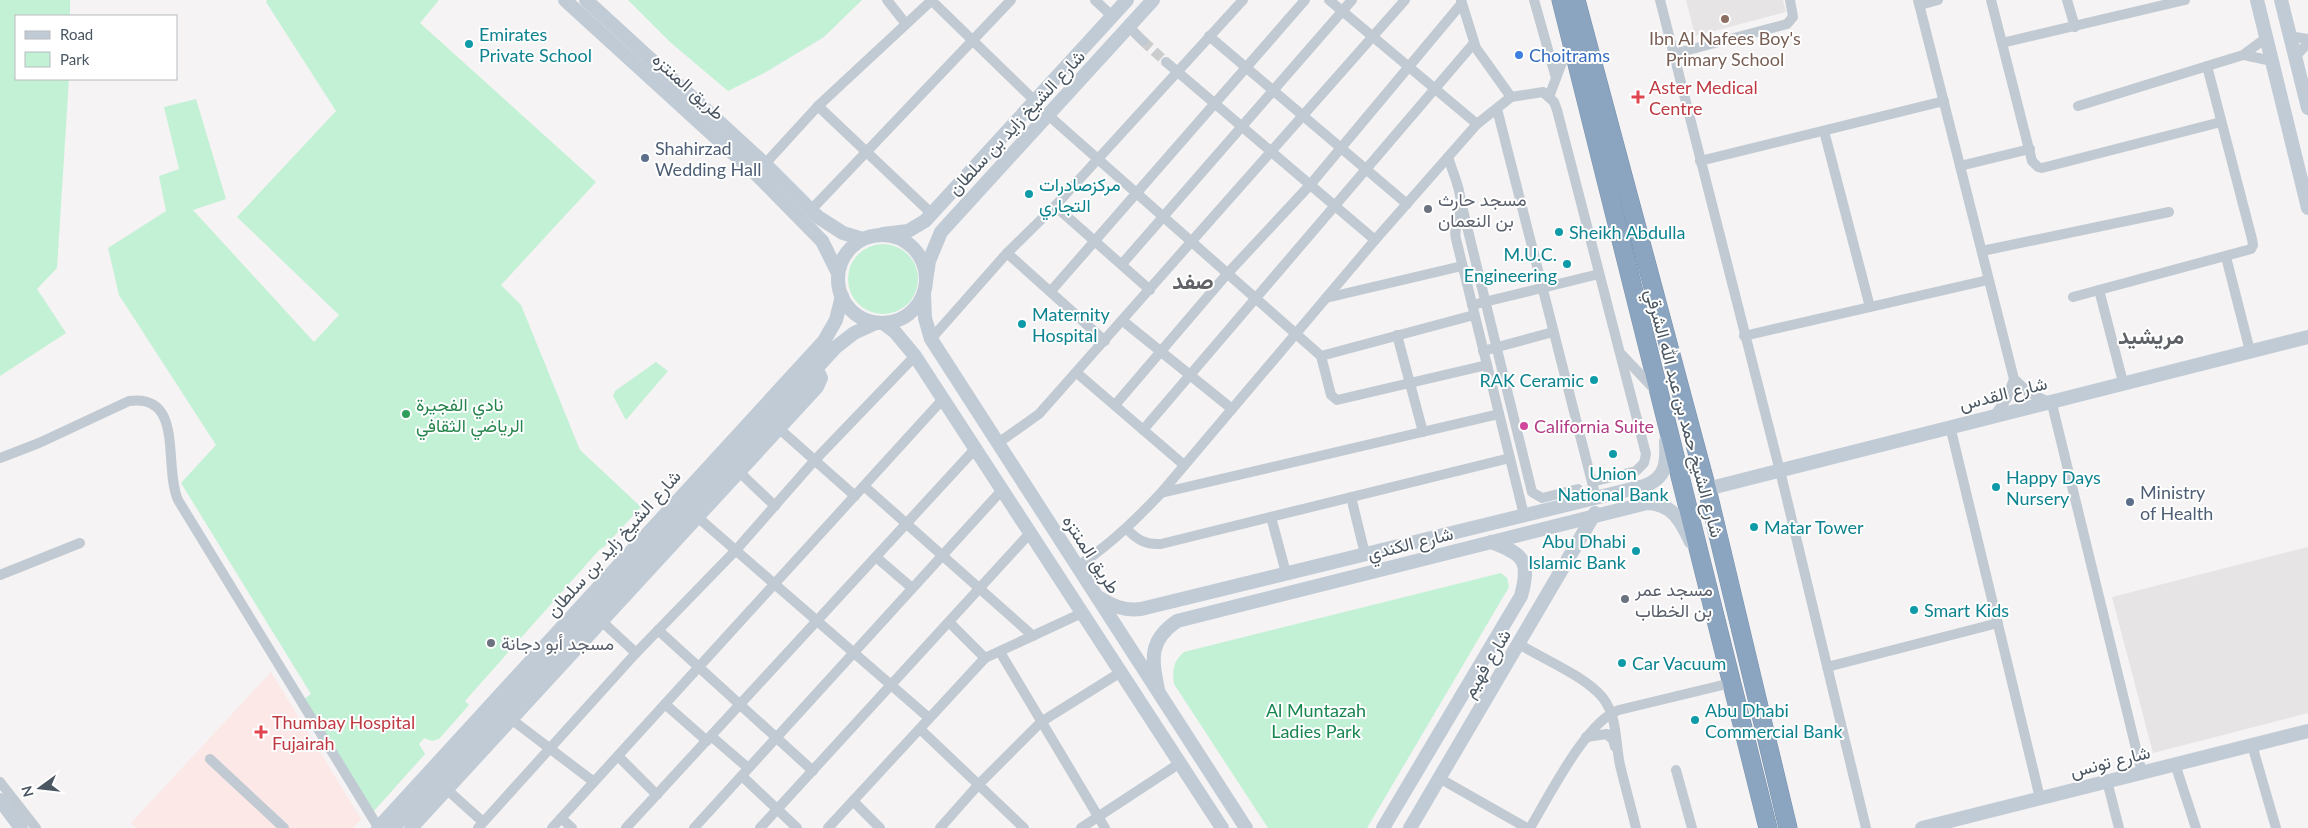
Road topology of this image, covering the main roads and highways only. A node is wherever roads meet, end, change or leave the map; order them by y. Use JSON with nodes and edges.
{"nodes":[{"id":1,"x":1561,"y":0,"type":"edge"},
{"id":2,"x":1576,"y":0,"type":"edge"},
{"id":3,"x":1588,"y":0,"type":"edge"},
{"id":4,"x":1597,"y":83,"type":"junction"},
{"id":5,"x":1740,"y":720,"type":"junction"},
{"id":6,"x":1781,"y":797,"type":"junction"},
{"id":7,"x":1757,"y":828,"type":"edge"},
{"id":8,"x":1768,"y":828,"type":"edge"},
{"id":9,"x":1788,"y":828,"type":"edge"},
{"id":10,"x":1794,"y":828,"type":"edge"}],
"edges":[{"from":1,"to":5,"type":"highway","name":"شارع الشيخ حمد بن عبد الله الشرقي"},
{"from":2,"to":4,"type":"highway","name":"شارع الشيخ حمد بن عبد الله الشرقي"},
{"from":3,"to":4,"type":"highway"},
{"from":4,"to":6,"type":"highway","name":"شارع الشيخ حمد بن عبد الله الشرقي"},
{"from":5,"to":7,"type":"highway"},
{"from":5,"to":8,"type":"highway","name":"شارع الشيخ حمد بن عبد الله الشرقي"},
{"from":6,"to":9,"type":"highway","name":"شارع الشيخ حمد بن عبد الله الشرقي"},
{"from":6,"to":10,"type":"highway"}]}
